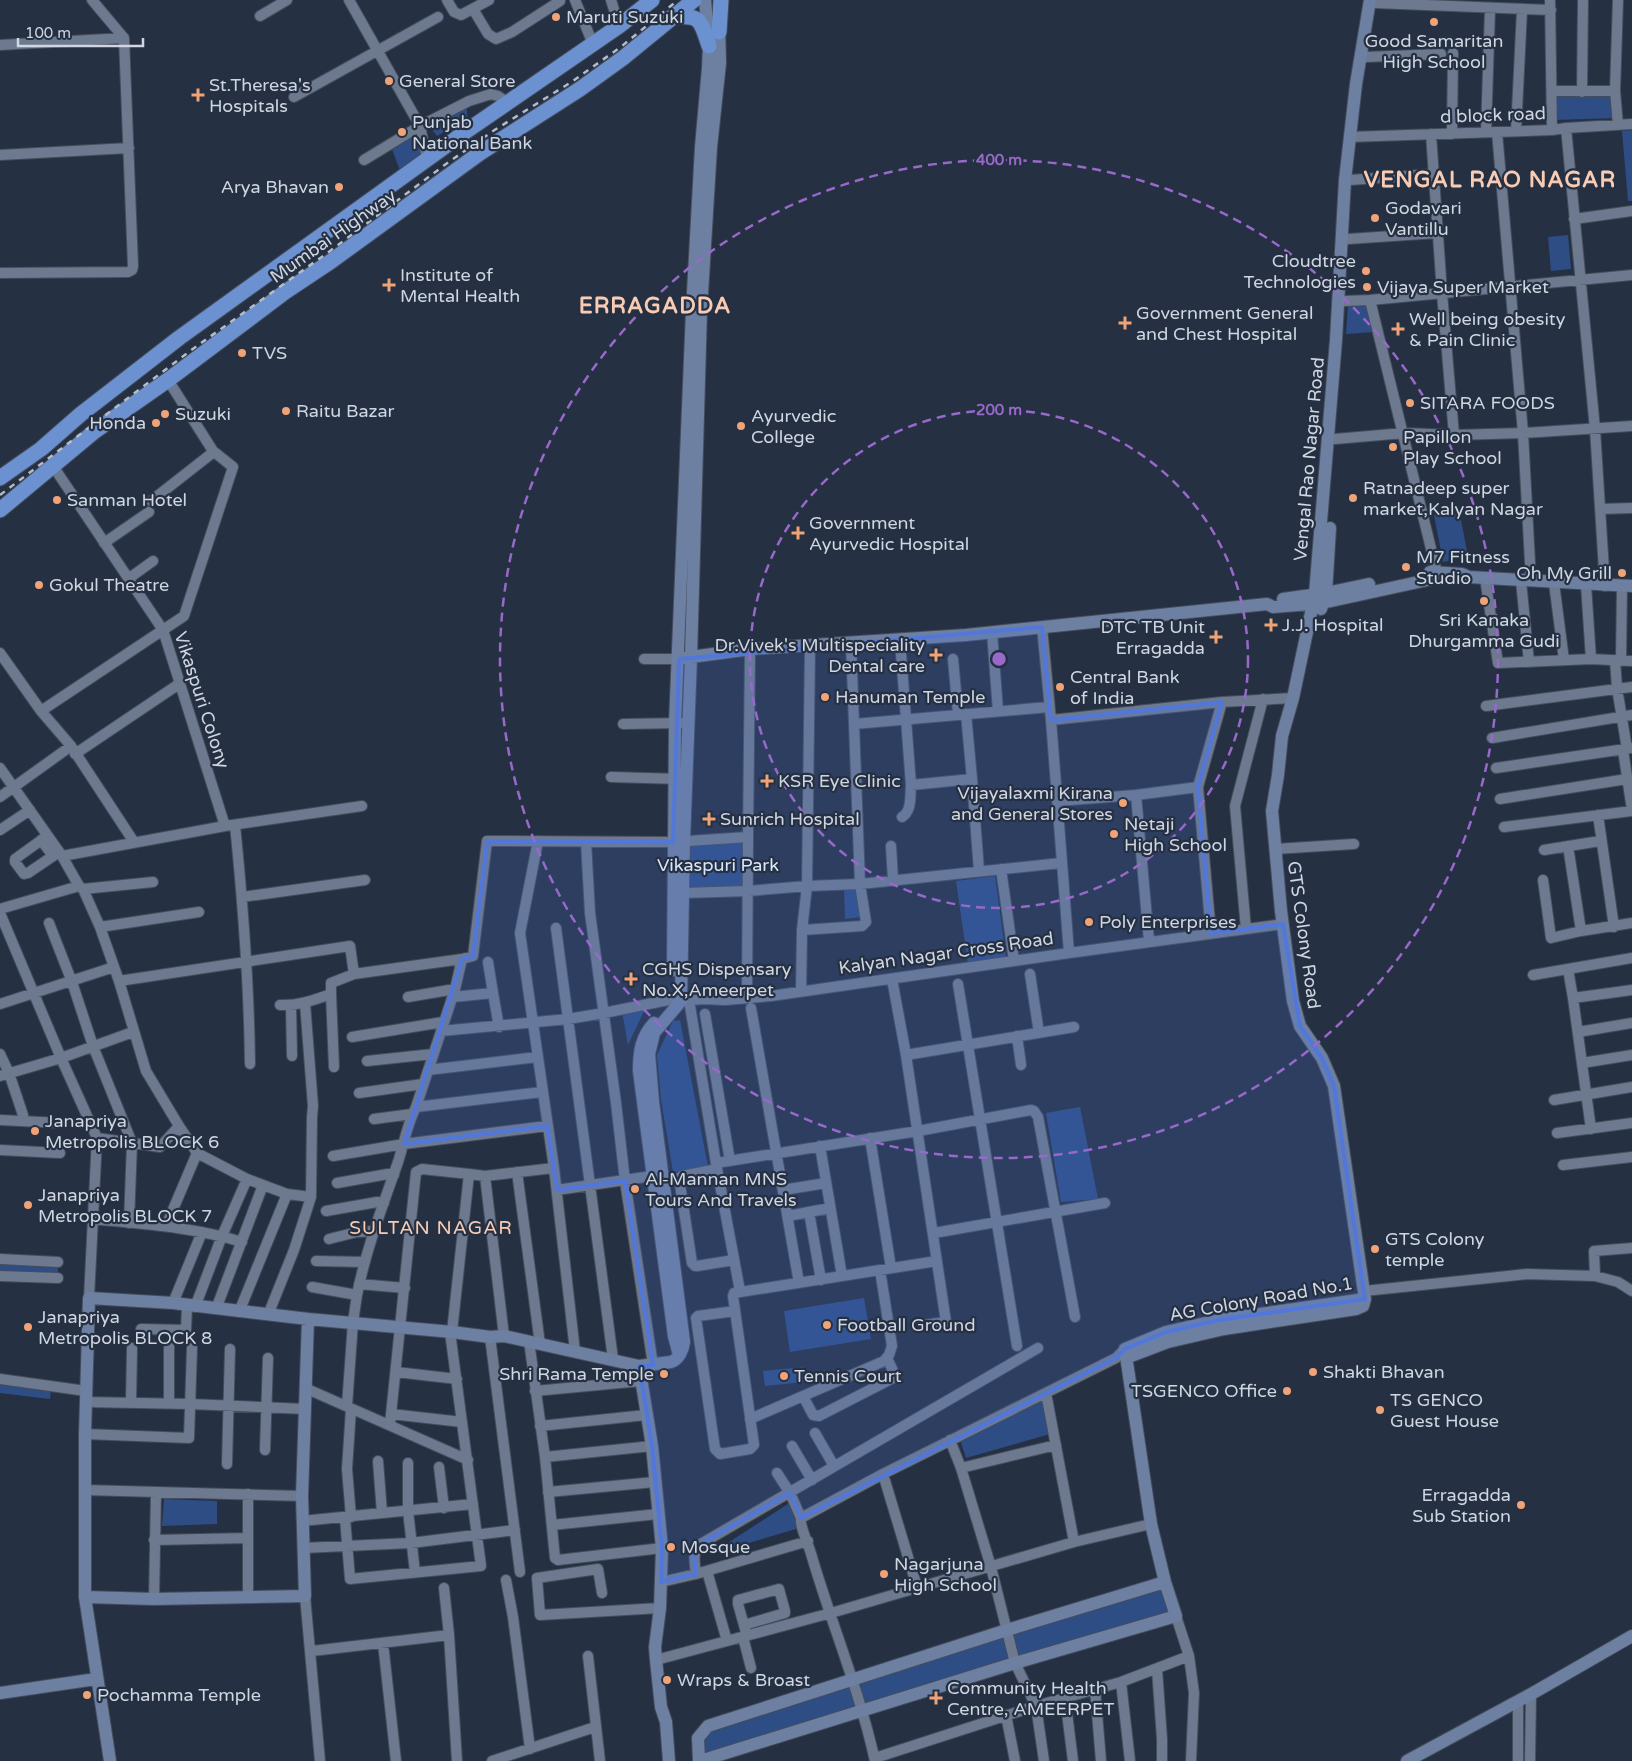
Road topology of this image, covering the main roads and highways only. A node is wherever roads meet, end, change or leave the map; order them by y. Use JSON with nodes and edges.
{"nodes":[{"id":1,"x":652,"y":0,"type":"edge"},
{"id":2,"x":694,"y":0,"type":"edge"},
{"id":3,"x":705,"y":0,"type":"edge"},
{"id":4,"x":717,"y":0,"type":"edge"},
{"id":5,"x":721,"y":0,"type":"edge"},
{"id":6,"x":1373,"y":1,"type":"edge"},
{"id":7,"x":672,"y":17,"type":"junction"},
{"id":8,"x":1370,"y":18,"type":"junction"},
{"id":9,"x":719,"y":32,"type":"junction"},
{"id":10,"x":709,"y":46,"type":"junction"},
{"id":11,"x":1352,"y":137,"type":"junction"},
{"id":12,"x":318,"y":237,"type":"junction"},
{"id":13,"x":334,"y":259,"type":"junction"},
{"id":14,"x":81,"y":414,"type":"junction"},
{"id":15,"x":95,"y":431,"type":"junction"},
{"id":16,"x":0,"y":478,"type":"edge"},
{"id":17,"x":0,"y":510,"type":"edge"},
{"id":18,"x":1627,"y":586,"type":"edge"},
{"id":19,"x":1319,"y":599,"type":"junction"},
{"id":20,"x":685,"y":658,"type":"junction"},
{"id":21,"x":1282,"y":744,"type":"junction"},
{"id":22,"x":681,"y":779,"type":"junction"},
{"id":23,"x":679,"y":841,"type":"junction"},
{"id":24,"x":681,"y":1000,"type":"junction"},
{"id":25,"x":1364,"y":1295,"type":"joint"},
{"id":26,"x":308,"y":1319,"type":"junction"},
{"id":27,"x":639,"y":1366,"type":"junction"},
{"id":28,"x":1165,"y":1582,"type":"junction"},
{"id":29,"x":84,"y":1597,"type":"junction"},
{"id":30,"x":1632,"y":1636,"type":"edge"},
{"id":31,"x":96,"y":1679,"type":"junction"},
{"id":32,"x":0,"y":1693,"type":"edge"},
{"id":33,"x":661,"y":1707,"type":"junction"},
{"id":34,"x":110,"y":1761,"type":"edge"},
{"id":35,"x":663,"y":1761,"type":"edge"},
{"id":36,"x":669,"y":1761,"type":"edge"},
{"id":37,"x":699,"y":1761,"type":"edge"},
{"id":38,"x":1407,"y":1761,"type":"edge"}],
"edges":[{"from":1,"to":12,"type":"highway","name":"Mumbai Highway"},
{"from":2,"to":7,"type":"highway","name":"Mumbai Highway"},
{"from":3,"to":10,"type":"main road"},
{"from":4,"to":9,"type":"main road"},
{"from":5,"to":9,"type":"highway"},
{"from":6,"to":8,"type":"main road","name":"Vengal Rao Nagar Road"},
{"from":7,"to":10,"type":"highway"},
{"from":7,"to":13,"type":"highway","name":"Mumbai Highway"},
{"from":8,"to":11,"type":"main road","name":"Vengal Rao Nagar Road"},
{"from":8,"to":11,"type":"main road","name":"Vengal Rao Nagar Road"},
{"from":9,"to":20,"type":"main road"},
{"from":10,"to":20,"type":"main road"},
{"from":11,"to":19,"type":"main road","name":"Vengal Rao Nagar Road"},
{"from":11,"to":19,"type":"main road","name":"Vengal Rao Nagar Road"},
{"from":12,"to":13,"type":"highway"},
{"from":12,"to":14,"type":"highway","name":"Mumbai Highway"},
{"from":13,"to":15,"type":"highway","name":"Mumbai Highway"},
{"from":14,"to":15,"type":"highway"},
{"from":14,"to":16,"type":"highway","name":"Mumbai Highway"},
{"from":15,"to":17,"type":"highway","name":"Mumbai Highway"},
{"from":18,"to":19,"type":"main road"},
{"from":19,"to":20,"type":"main road"},
{"from":19,"to":21,"type":"main road","name":"GTS Colony Road"},
{"from":19,"to":21,"type":"main road","name":"GTS Colony Road"},
{"from":20,"to":22,"type":"main road"},
{"from":20,"to":22,"type":"main road"},
{"from":21,"to":25,"type":"main road","name":"GTS Colony Road"},
{"from":22,"to":23,"type":"main road"},
{"from":23,"to":24,"type":"main road"},
{"from":23,"to":24,"type":"main road"},
{"from":24,"to":27,"type":"main road"},
{"from":25,"to":28,"type":"main road","name":"AG Colony Road No.1"},
{"from":26,"to":27,"type":"main road"},
{"from":26,"to":29,"type":"main road"},
{"from":26,"to":29,"type":"main road"},
{"from":27,"to":33,"type":"main road"},
{"from":28,"to":37,"type":"main road"},
{"from":28,"to":37,"type":"main road"},
{"from":29,"to":31,"type":"main road"},
{"from":30,"to":38,"type":"main road"},
{"from":31,"to":32,"type":"main road"},
{"from":31,"to":34,"type":"main road"},
{"from":33,"to":35,"type":"main road"},
{"from":33,"to":36,"type":"main road"}]}
